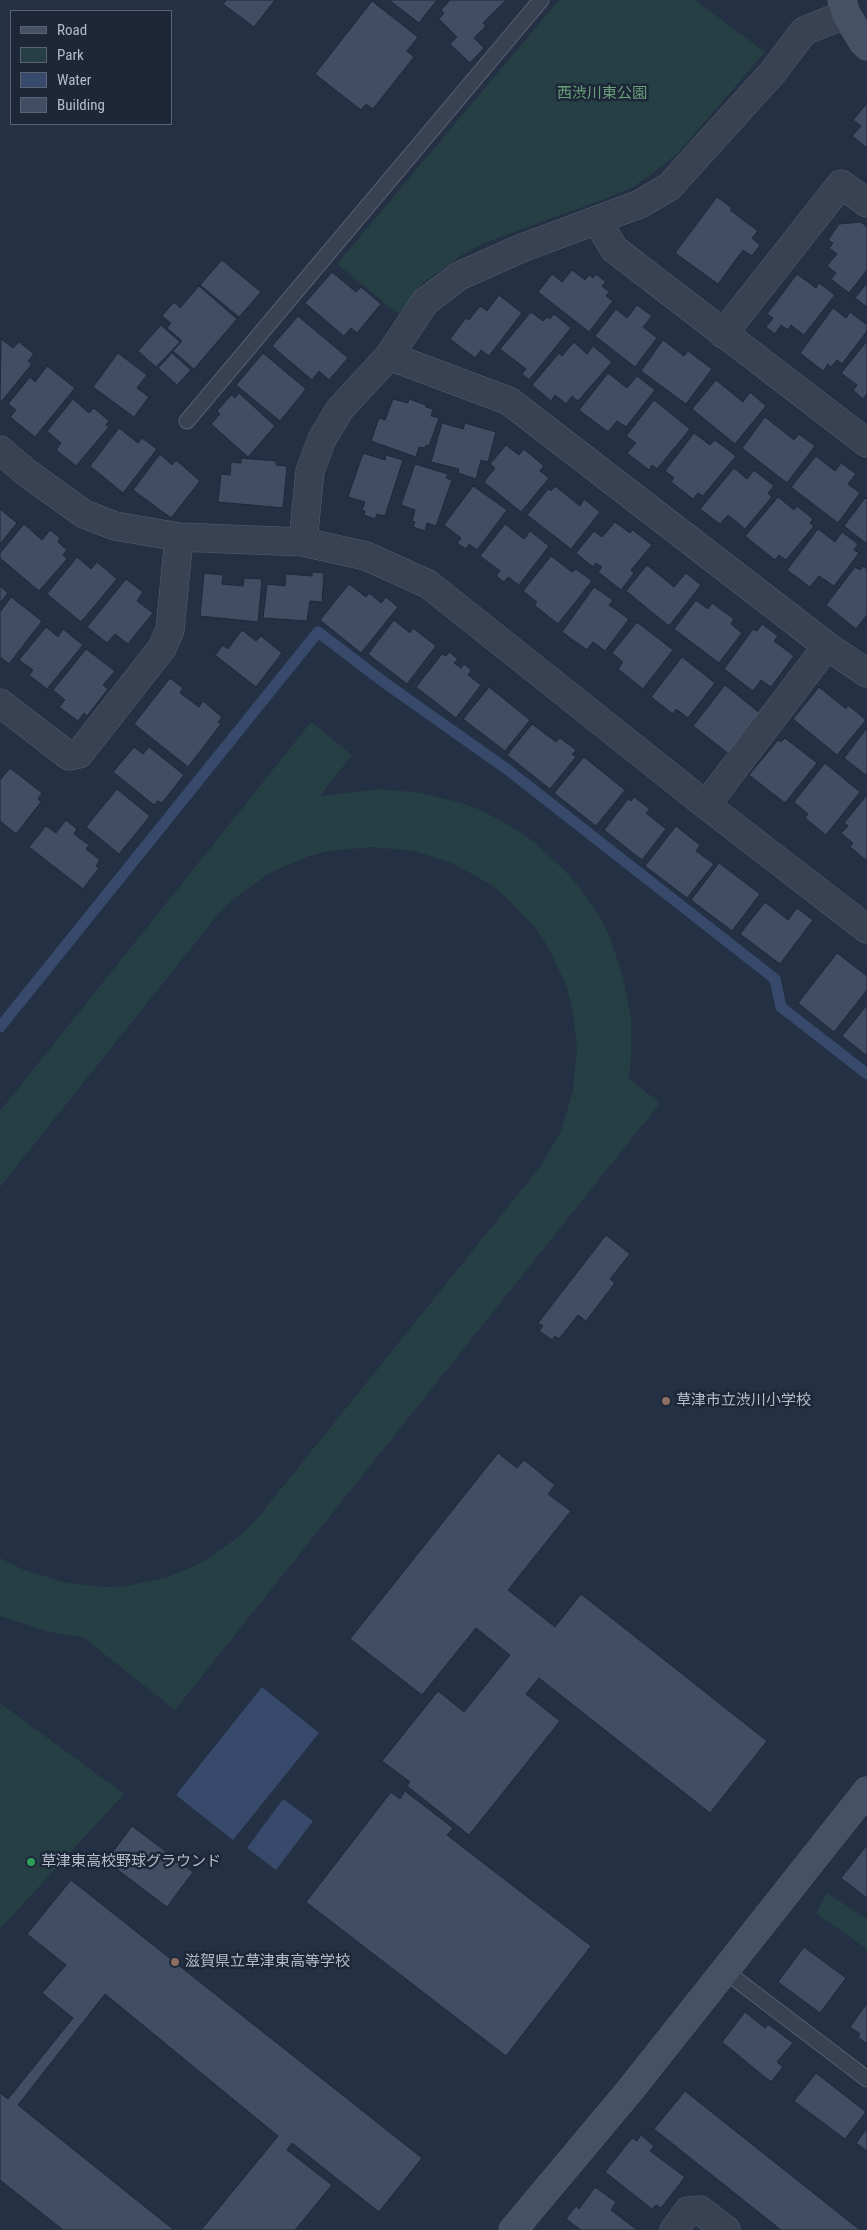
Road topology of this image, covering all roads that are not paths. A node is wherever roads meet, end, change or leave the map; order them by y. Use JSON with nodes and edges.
{"nodes":[{"id":1,"x":541,"y":0,"type":"edge"},
{"id":2,"x":844,"y":7,"type":"edge"},
{"id":3,"x":867,"y":46,"type":"edge"},
{"id":4,"x":867,"y":203,"type":"edge"},
{"id":5,"x":597,"y":220,"type":"junction"},
{"id":6,"x":723,"y":334,"type":"junction"},
{"id":7,"x":389,"y":356,"type":"junction"},
{"id":8,"x":187,"y":420,"type":"dead end"},
{"id":9,"x":867,"y":443,"type":"edge"},
{"id":10,"x":0,"y":450,"type":"edge"},
{"id":11,"x":179,"y":537,"type":"junction"},
{"id":12,"x":303,"y":542,"type":"junction"},
{"id":13,"x":827,"y":646,"type":"junction"},
{"id":14,"x":867,"y":673,"type":"edge"},
{"id":15,"x":0,"y":703,"type":"edge"},
{"id":16,"x":706,"y":805,"type":"junction"},
{"id":17,"x":867,"y":929,"type":"edge"},
{"id":18,"x":866,"y":1796,"type":"edge"},
{"id":19,"x":725,"y":1971,"type":"junction"},
{"id":20,"x":867,"y":2079,"type":"edge"},
{"id":21,"x":513,"y":2230,"type":"edge"},
{"id":22,"x":674,"y":2230,"type":"edge"},
{"id":23,"x":726,"y":2230,"type":"edge"}],
"edges":[{"from":1,"to":8,"type":"lane"},
{"from":2,"to":3,"type":"street"},
{"from":2,"to":5,"type":"street"},
{"from":4,"to":6,"type":"street"},
{"from":5,"to":6,"type":"street"},
{"from":5,"to":7,"type":"street"},
{"from":6,"to":9,"type":"street"},
{"from":7,"to":12,"type":"street"},
{"from":7,"to":13,"type":"street"},
{"from":10,"to":11,"type":"street"},
{"from":11,"to":12,"type":"street"},
{"from":11,"to":15,"type":"street"},
{"from":12,"to":16,"type":"street"},
{"from":13,"to":14,"type":"street"},
{"from":13,"to":16,"type":"street"},
{"from":16,"to":17,"type":"street"},
{"from":18,"to":19,"type":"street"},
{"from":19,"to":20,"type":"lane"},
{"from":19,"to":21,"type":"street"},
{"from":22,"to":23,"type":"street"}]}
